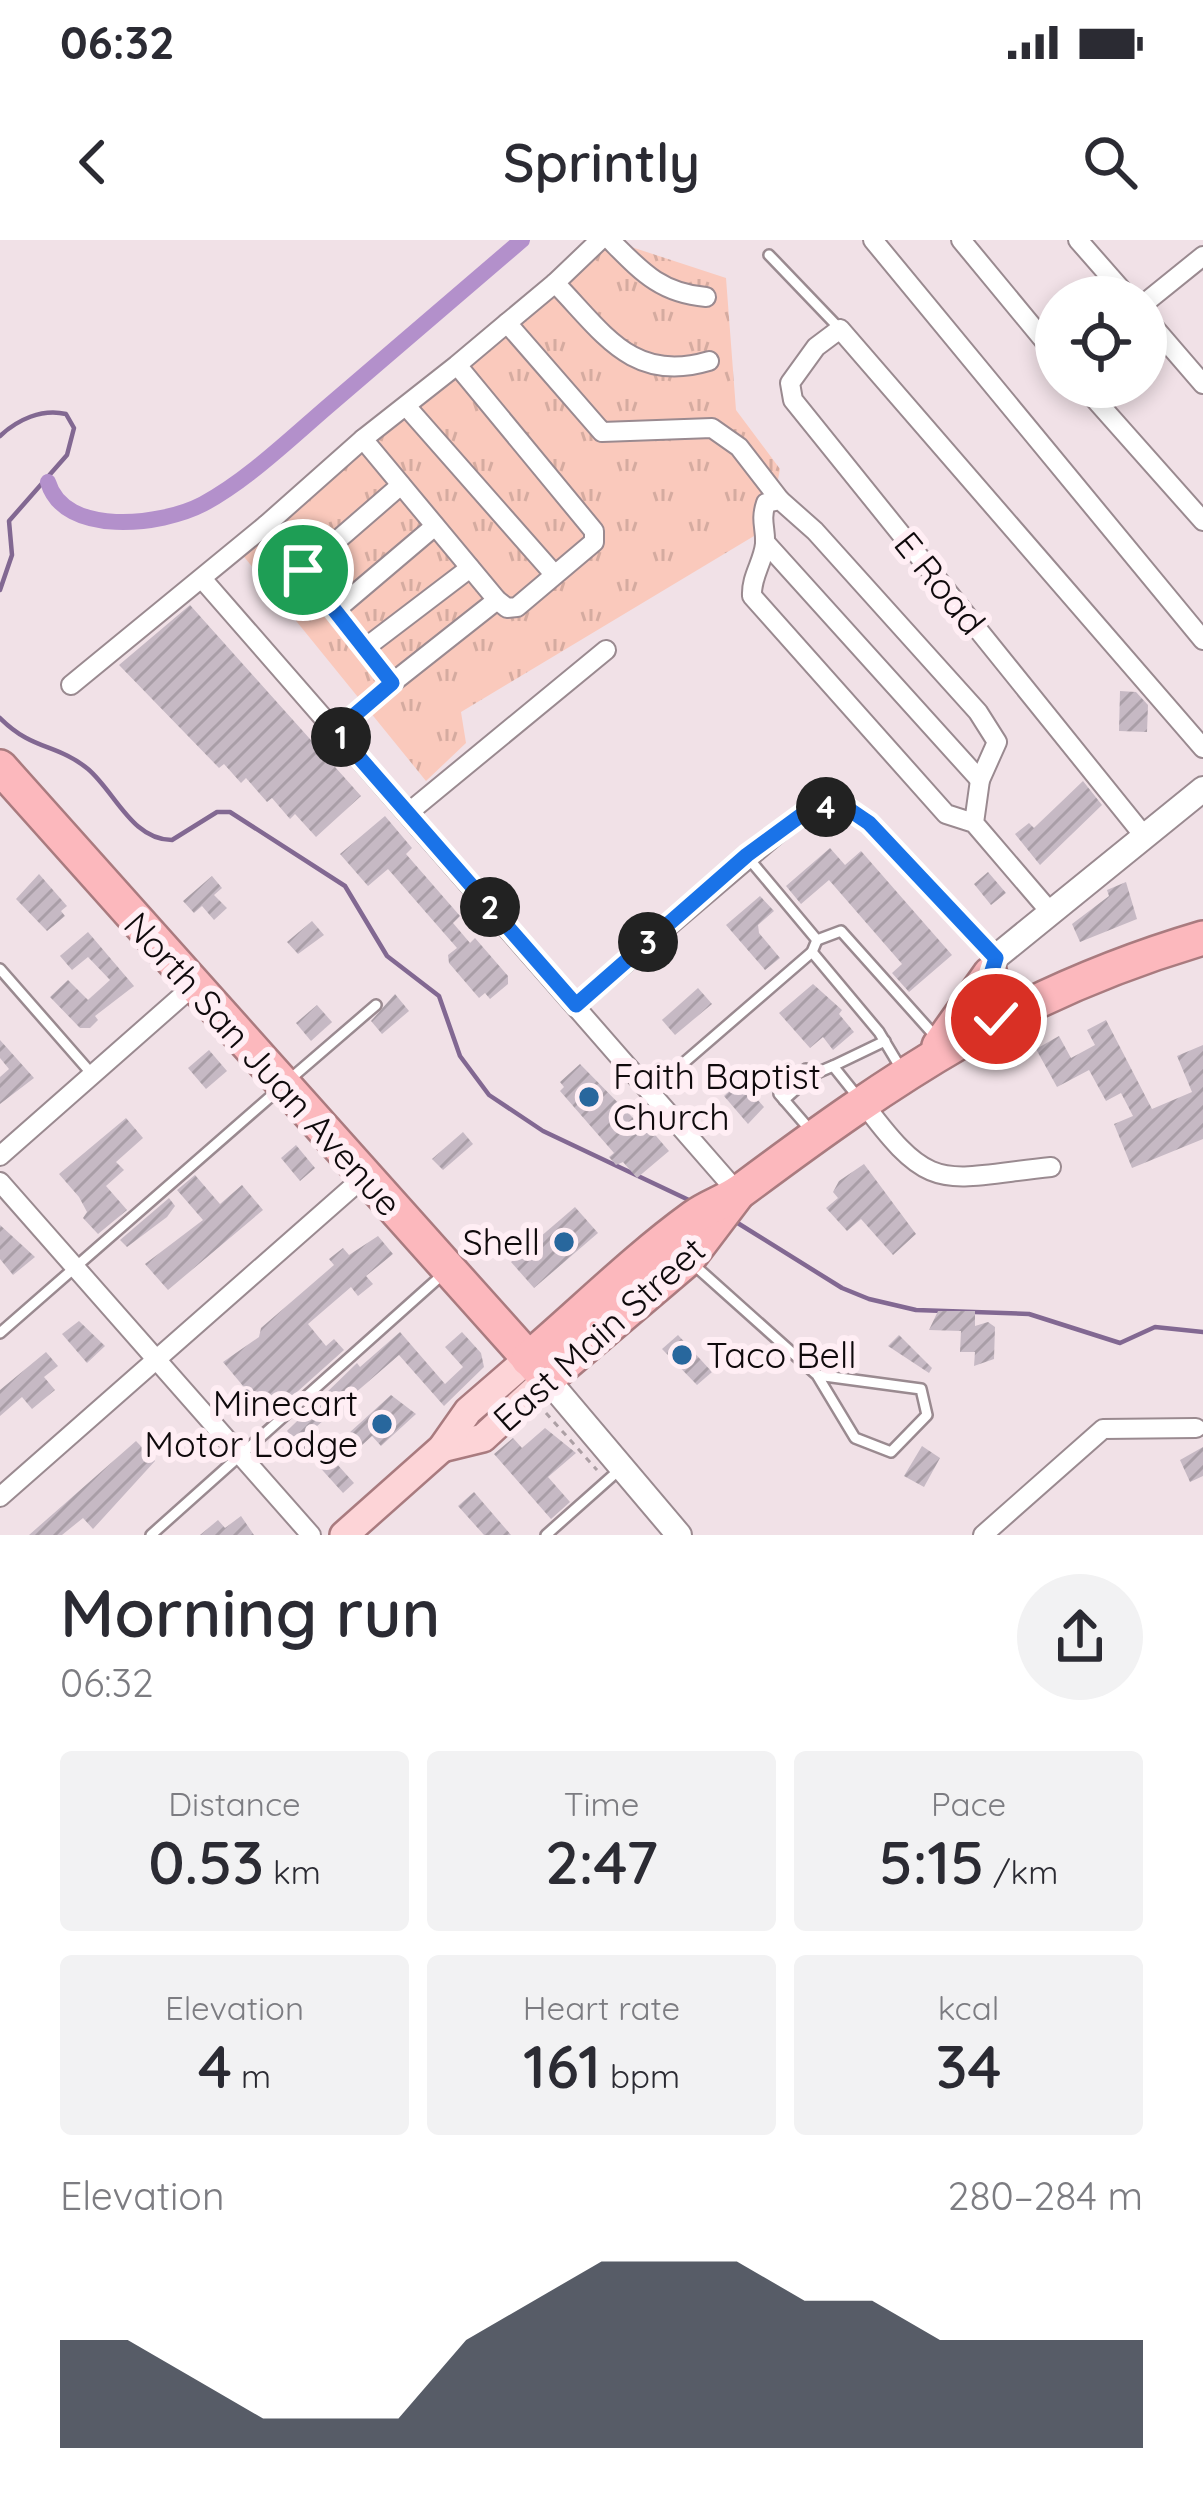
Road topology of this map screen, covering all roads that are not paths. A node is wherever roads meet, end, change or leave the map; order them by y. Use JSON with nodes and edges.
{"nodes":[{"id":1,"x":600,"y":240,"type":"edge"},
{"id":2,"x":610,"y":240,"type":"edge"},
{"id":3,"x":873,"y":240,"type":"edge"},
{"id":4,"x":961,"y":240,"type":"edge"},
{"id":5,"x":1078,"y":240,"type":"edge"},
{"id":6,"x":770,"y":255,"type":"dead end"},
{"id":7,"x":1203,"y":256,"type":"edge"},
{"id":8,"x":1109,"y":276,"type":"edge"},
{"id":9,"x":555,"y":283,"type":"junction"},
{"id":10,"x":1167,"y":285,"type":"edge"},
{"id":11,"x":706,"y":297,"type":"dead end"},
{"id":12,"x":507,"y":323,"type":"junction"},
{"id":13,"x":840,"y":329,"type":"junction"},
{"id":14,"x":1035,"y":330,"type":"edge"},
{"id":15,"x":1167,"y":342,"type":"edge"},
{"id":16,"x":709,"y":361,"type":"dead end"},
{"id":17,"x":457,"y":365,"type":"junction"},
{"id":18,"x":1203,"y":384,"type":"edge"},
{"id":19,"x":406,"y":406,"type":"junction"},
{"id":20,"x":1103,"y":408,"type":"edge"},
{"id":21,"x":363,"y":440,"type":"junction"},
{"id":22,"x":401,"y":484,"type":"junction"},
{"id":23,"x":780,"y":500,"type":"junction"},
{"id":24,"x":1203,"y":521,"type":"edge"},
{"id":25,"x":266,"y":525,"type":"junction"},
{"id":26,"x":435,"y":526,"type":"junction"},
{"id":27,"x":765,"y":542,"type":"junction"},
{"id":28,"x":470,"y":568,"type":"junction"},
{"id":29,"x":303,"y":570,"type":"junction"},
{"id":30,"x":554,"y":574,"type":"junction"},
{"id":31,"x":204,"y":580,"type":"junction"},
{"id":32,"x":497,"y":600,"type":"junction"},
{"id":33,"x":336,"y":610,"type":"junction"},
{"id":34,"x":1202,"y":637,"type":"edge"},
{"id":35,"x":365,"y":648,"type":"junction"},
{"id":36,"x":606,"y":650,"type":"dead end"},
{"id":37,"x":392,"y":683,"type":"junction"},
{"id":38,"x":71,"y":685,"type":"dead end"},
{"id":39,"x":336,"y":731,"type":"junction"},
{"id":40,"x":1203,"y":748,"type":"edge"},
{"id":41,"x":0,"y":767,"type":"edge"},
{"id":42,"x":980,"y":780,"type":"junction"},
{"id":43,"x":1203,"y":790,"type":"edge"},
{"id":44,"x":408,"y":813,"type":"junction"},
{"id":45,"x":974,"y":824,"type":"junction"},
{"id":46,"x":784,"y":828,"type":"joint"},
{"id":47,"x":1145,"y":836,"type":"junction"},
{"id":48,"x":747,"y":855,"type":"junction"},
{"id":49,"x":1052,"y":914,"type":"junction"},
{"id":50,"x":1203,"y":938,"type":"edge"},
{"id":51,"x":817,"y":940,"type":"junction"},
{"id":52,"x":812,"y":952,"type":"junction"},
{"id":53,"x":993,"y":966,"type":"junction"},
{"id":54,"x":0,"y":969,"type":"edge"},
{"id":55,"x":192,"y":987,"type":"junction"},
{"id":56,"x":376,"y":1005,"type":"dead end"},
{"id":57,"x":576,"y":1005,"type":"junction"},
{"id":58,"x":996,"y":1019,"type":"junction"},
{"id":59,"x":885,"y":1041,"type":"junction"},
{"id":60,"x":937,"y":1049,"type":"junction"},
{"id":61,"x":833,"y":1066,"type":"junction"},
{"id":62,"x":903,"y":1073,"type":"junction"},
{"id":63,"x":93,"y":1075,"type":"junction"},
{"id":64,"x":282,"y":1086,"type":"junction"},
{"id":65,"x":650,"y":1092,"type":"junction"},
{"id":66,"x":860,"y":1100,"type":"junction"},
{"id":67,"x":814,"y":1133,"type":"junction"},
{"id":68,"x":0,"y":1156,"type":"edge"},
{"id":69,"x":1051,"y":1167,"type":"dead end"},
{"id":70,"x":365,"y":1176,"type":"junction"},
{"id":71,"x":0,"y":1182,"type":"edge"},
{"id":72,"x":738,"y":1193,"type":"junction"},
{"id":73,"x":706,"y":1222,"type":"junction"},
{"id":74,"x":688,"y":1259,"type":"junction"},
{"id":75,"x":75,"y":1267,"type":"junction"},
{"id":76,"x":448,"y":1270,"type":"junction"},
{"id":77,"x":0,"y":1333,"type":"edge"},
{"id":78,"x":155,"y":1360,"type":"junction"},
{"id":79,"x":817,"y":1375,"type":"junction"},
{"id":80,"x":540,"y":1384,"type":"junction"},
{"id":81,"x":1196,"y":1428,"type":"dead end"},
{"id":82,"x":240,"y":1456,"type":"junction"},
{"id":83,"x":611,"y":1471,"type":"junction"},
{"id":84,"x":0,"y":1497,"type":"edge"},
{"id":85,"x":151,"y":1535,"type":"edge"},
{"id":86,"x":310,"y":1535,"type":"edge"},
{"id":87,"x":344,"y":1535,"type":"edge"},
{"id":88,"x":546,"y":1535,"type":"edge"},
{"id":89,"x":679,"y":1535,"type":"edge"},
{"id":90,"x":983,"y":1535,"type":"edge"}],
"edges":[{"from":1,"to":9,"type":"street"},
{"from":2,"to":11,"type":"street"},
{"from":3,"to":34,"type":"street"},
{"from":4,"to":14,"type":"street"},
{"from":5,"to":8,"type":"street"},
{"from":6,"to":13,"type":"lane"},
{"from":7,"to":10,"type":"street"},
{"from":9,"to":12,"type":"street"},
{"from":9,"to":16,"type":"street"},
{"from":12,"to":17,"type":"street"},
{"from":12,"to":23,"type":"street"},
{"from":13,"to":40,"type":"street"},
{"from":13,"to":47,"type":"street","name":"E Road"},
{"from":15,"to":18,"type":"street"},
{"from":17,"to":19,"type":"street"},
{"from":17,"to":30,"type":"street"},
{"from":19,"to":21,"type":"street"},
{"from":19,"to":30,"type":"street"},
{"from":20,"to":24,"type":"street"},
{"from":21,"to":22,"type":"street"},
{"from":21,"to":25,"type":"street"},
{"from":22,"to":26,"type":"street"},
{"from":22,"to":29,"type":"street"},
{"from":23,"to":27,"type":"street"},
{"from":23,"to":42,"type":"street"},
{"from":25,"to":29,"type":"street"},
{"from":25,"to":31,"type":"street"},
{"from":26,"to":28,"type":"street"},
{"from":26,"to":33,"type":"street"},
{"from":27,"to":42,"type":"street"},
{"from":27,"to":45,"type":"street"},
{"from":28,"to":32,"type":"street"},
{"from":28,"to":35,"type":"street"},
{"from":29,"to":33,"type":"street"},
{"from":30,"to":32,"type":"street"},
{"from":31,"to":38,"type":"street"},
{"from":31,"to":39,"type":"street"},
{"from":32,"to":37,"type":"street"},
{"from":33,"to":35,"type":"street"},
{"from":35,"to":37,"type":"street"},
{"from":36,"to":44,"type":"street"},
{"from":37,"to":39,"type":"street"},
{"from":39,"to":44,"type":"street"},
{"from":41,"to":55,"type":"highway","name":"North San Juan Avenue"},
{"from":42,"to":45,"type":"street"},
{"from":43,"to":47,"type":"street"},
{"from":44,"to":57,"type":"street"},
{"from":45,"to":49,"type":"street"},
{"from":46,"to":48,"type":"street"},
{"from":46,"to":53,"type":"lane"},
{"from":47,"to":49,"type":"street"},
{"from":48,"to":51,"type":"lane"},
{"from":48,"to":57,"type":"street"},
{"from":49,"to":53,"type":"street"},
{"from":50,"to":58,"type":"highway","name":"East Main Street"},
{"from":51,"to":52,"type":"lane"},
{"from":51,"to":60,"type":"lane"},
{"from":52,"to":59,"type":"lane"},
{"from":52,"to":65,"type":"lane"},
{"from":53,"to":58,"type":"street"},
{"from":53,"to":60,"type":"highway"},
{"from":54,"to":63,"type":"lane"},
{"from":55,"to":63,"type":"street"},
{"from":55,"to":64,"type":"highway","name":"North San Juan Avenue"},
{"from":56,"to":64,"type":"lane"},
{"from":57,"to":65,"type":"street"},
{"from":58,"to":60,"type":"highway","name":"East Main Street"},
{"from":59,"to":61,"type":"lane"},
{"from":59,"to":62,"type":"lane"},
{"from":60,"to":62,"type":"highway","name":"East Main Street"},
{"from":61,"to":66,"type":"lane"},
{"from":61,"to":67,"type":"lane"},
{"from":62,"to":66,"type":"highway","name":"East Main Street"},
{"from":63,"to":68,"type":"street"},
{"from":64,"to":70,"type":"highway","name":"North San Juan Avenue"},
{"from":64,"to":75,"type":"lane"},
{"from":65,"to":72,"type":"street"},
{"from":66,"to":67,"type":"highway","name":"East Main Street"},
{"from":66,"to":69,"type":"street"},
{"from":67,"to":72,"type":"highway","name":"East Main Street"},
{"from":70,"to":76,"type":"highway","name":"North San Juan Avenue"},
{"from":70,"to":78,"type":"street"},
{"from":71,"to":75,"type":"street"},
{"from":72,"to":73,"type":"highway","name":"East Main Street"},
{"from":73,"to":74,"type":"highway","name":"East Main Street"},
{"from":73,"to":80,"type":"highway","name":"East Main Street"},
{"from":74,"to":79,"type":"lane"},
{"from":74,"to":80,"type":"highway","name":"East Main Street"},
{"from":75,"to":77,"type":"lane"},
{"from":75,"to":78,"type":"street"},
{"from":76,"to":80,"type":"highway","name":"North San Juan Avenue"},
{"from":76,"to":82,"type":"lane"},
{"from":78,"to":82,"type":"street"},
{"from":78,"to":84,"type":"street"},
{"from":79,"to":79,"type":"lane"},
{"from":80,"to":83,"type":"street"},
{"from":80,"to":87,"type":"main road","name":"East Main Street"},
{"from":81,"to":90,"type":"street"},
{"from":82,"to":85,"type":"lane"},
{"from":82,"to":86,"type":"street"},
{"from":83,"to":88,"type":"lane"},
{"from":83,"to":89,"type":"street"}]}
